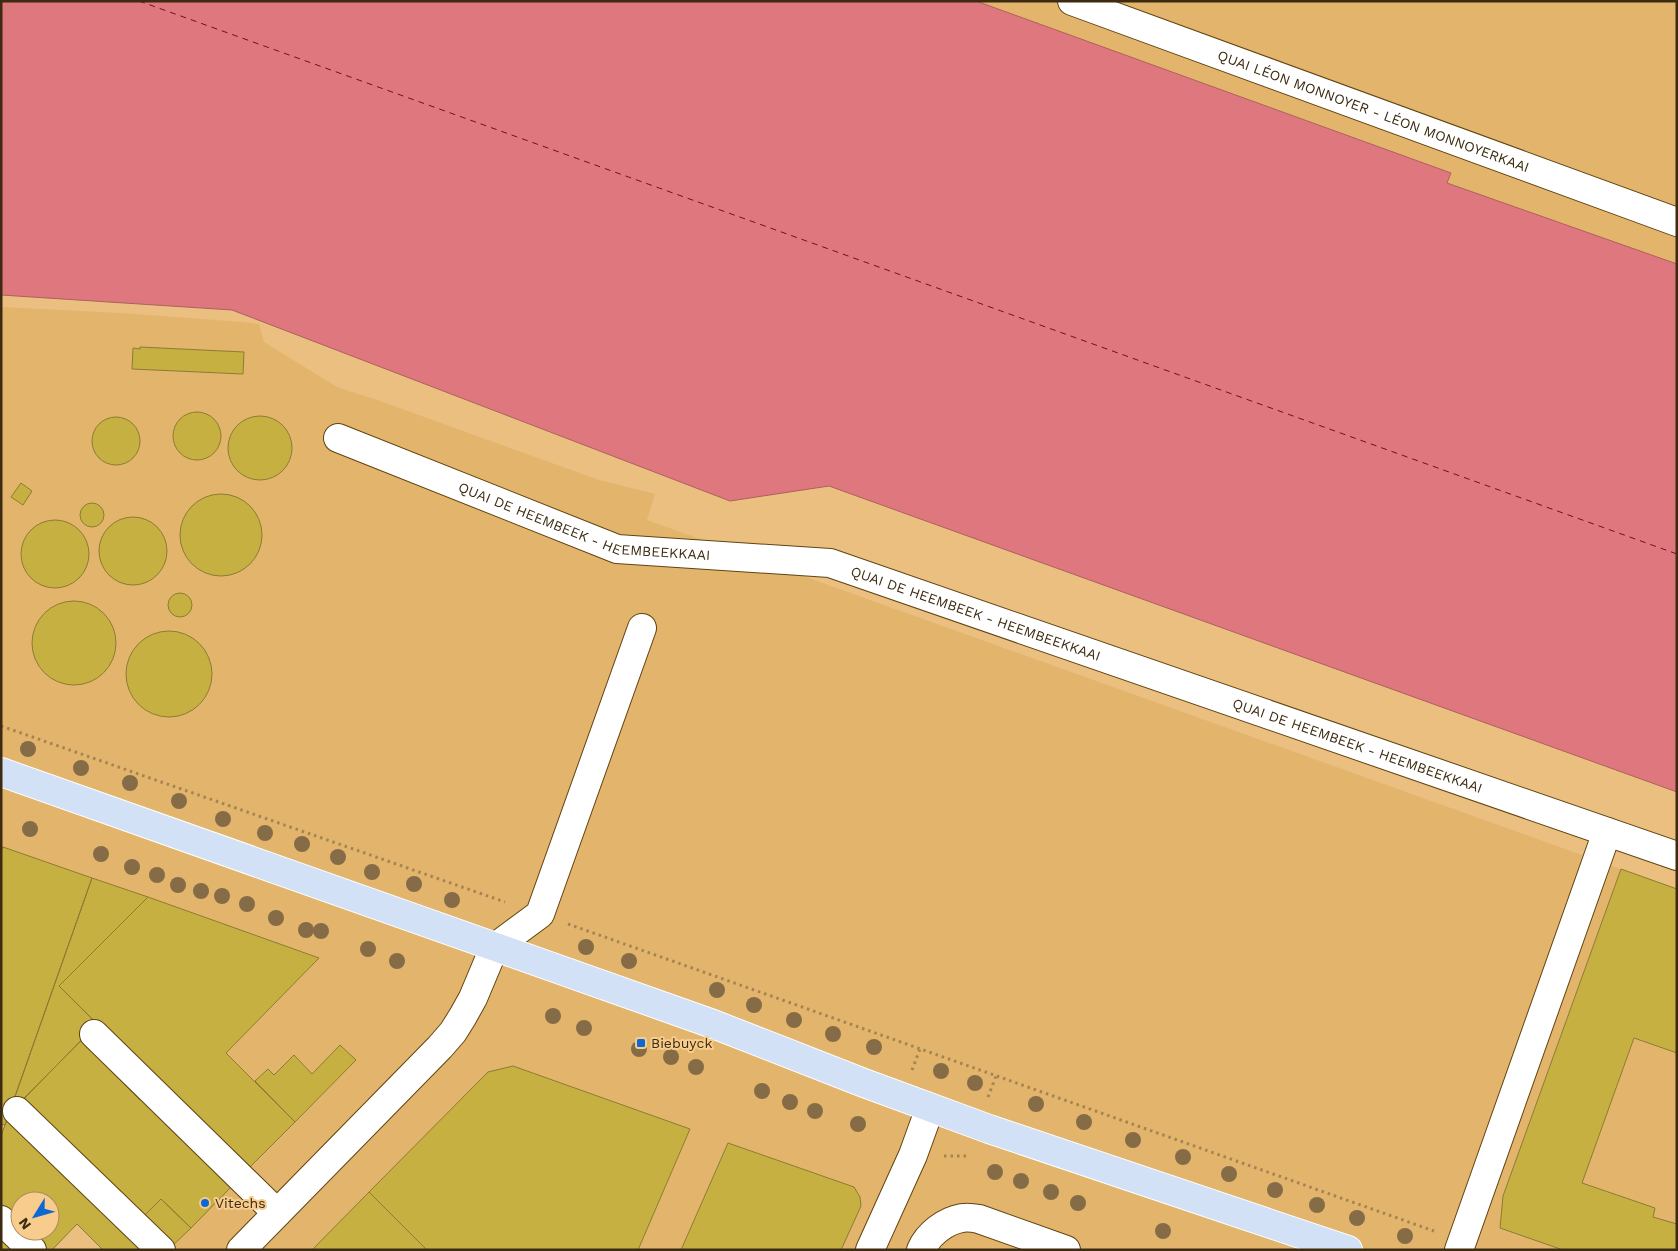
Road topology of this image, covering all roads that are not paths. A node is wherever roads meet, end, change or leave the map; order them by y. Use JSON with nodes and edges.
{"nodes":[{"id":1,"x":1072,"y":1,"type":"edge"},
{"id":2,"x":1677,"y":222,"type":"edge"},
{"id":3,"x":338,"y":438,"type":"dead end"},
{"id":4,"x":642,"y":628,"type":"dead end"},
{"id":5,"x":1,"y":772,"type":"edge"},
{"id":6,"x":1607,"y":832,"type":"junction"},
{"id":7,"x":1677,"y":856,"type":"edge"},
{"id":8,"x":494,"y":948,"type":"junction"},
{"id":9,"x":94,"y":1034,"type":"dead end"},
{"id":10,"x":930,"y":1108,"type":"junction"},
{"id":11,"x":17,"y":1110,"type":"dead end"},
{"id":12,"x":277,"y":1213,"type":"junction"},
{"id":13,"x":1,"y":1220,"type":"edge"},
{"id":14,"x":1460,"y":1245,"type":"edge"},
{"id":15,"x":32,"y":1250,"type":"edge"},
{"id":16,"x":161,"y":1250,"type":"edge"},
{"id":17,"x":241,"y":1250,"type":"edge"},
{"id":18,"x":870,"y":1250,"type":"edge"},
{"id":19,"x":921,"y":1250,"type":"edge"},
{"id":20,"x":1066,"y":1250,"type":"edge"},
{"id":21,"x":1348,"y":1250,"type":"edge"}],
"edges":[{"from":1,"to":2,"type":"street","name":"QUAI LÉON MONNOYER - LÉON MONNOYERKAAI"},
{"from":3,"to":6,"type":"street","name":"QUAI DE HEEMBEEK - HEEMBEEKKAAI"},
{"from":4,"to":8,"type":"street"},
{"from":5,"to":8,"type":"main road"},
{"from":6,"to":7,"type":"street","name":"QUAI DE HEEMBEEK - HEEMBEEKKAAI"},
{"from":6,"to":14,"type":"street"},
{"from":8,"to":10,"type":"main road"},
{"from":8,"to":12,"type":"street"},
{"from":9,"to":12,"type":"street"},
{"from":10,"to":18,"type":"street"},
{"from":10,"to":21,"type":"main road"},
{"from":11,"to":16,"type":"street"},
{"from":12,"to":17,"type":"street"},
{"from":13,"to":15,"type":"street"},
{"from":19,"to":20,"type":"street"}]}
